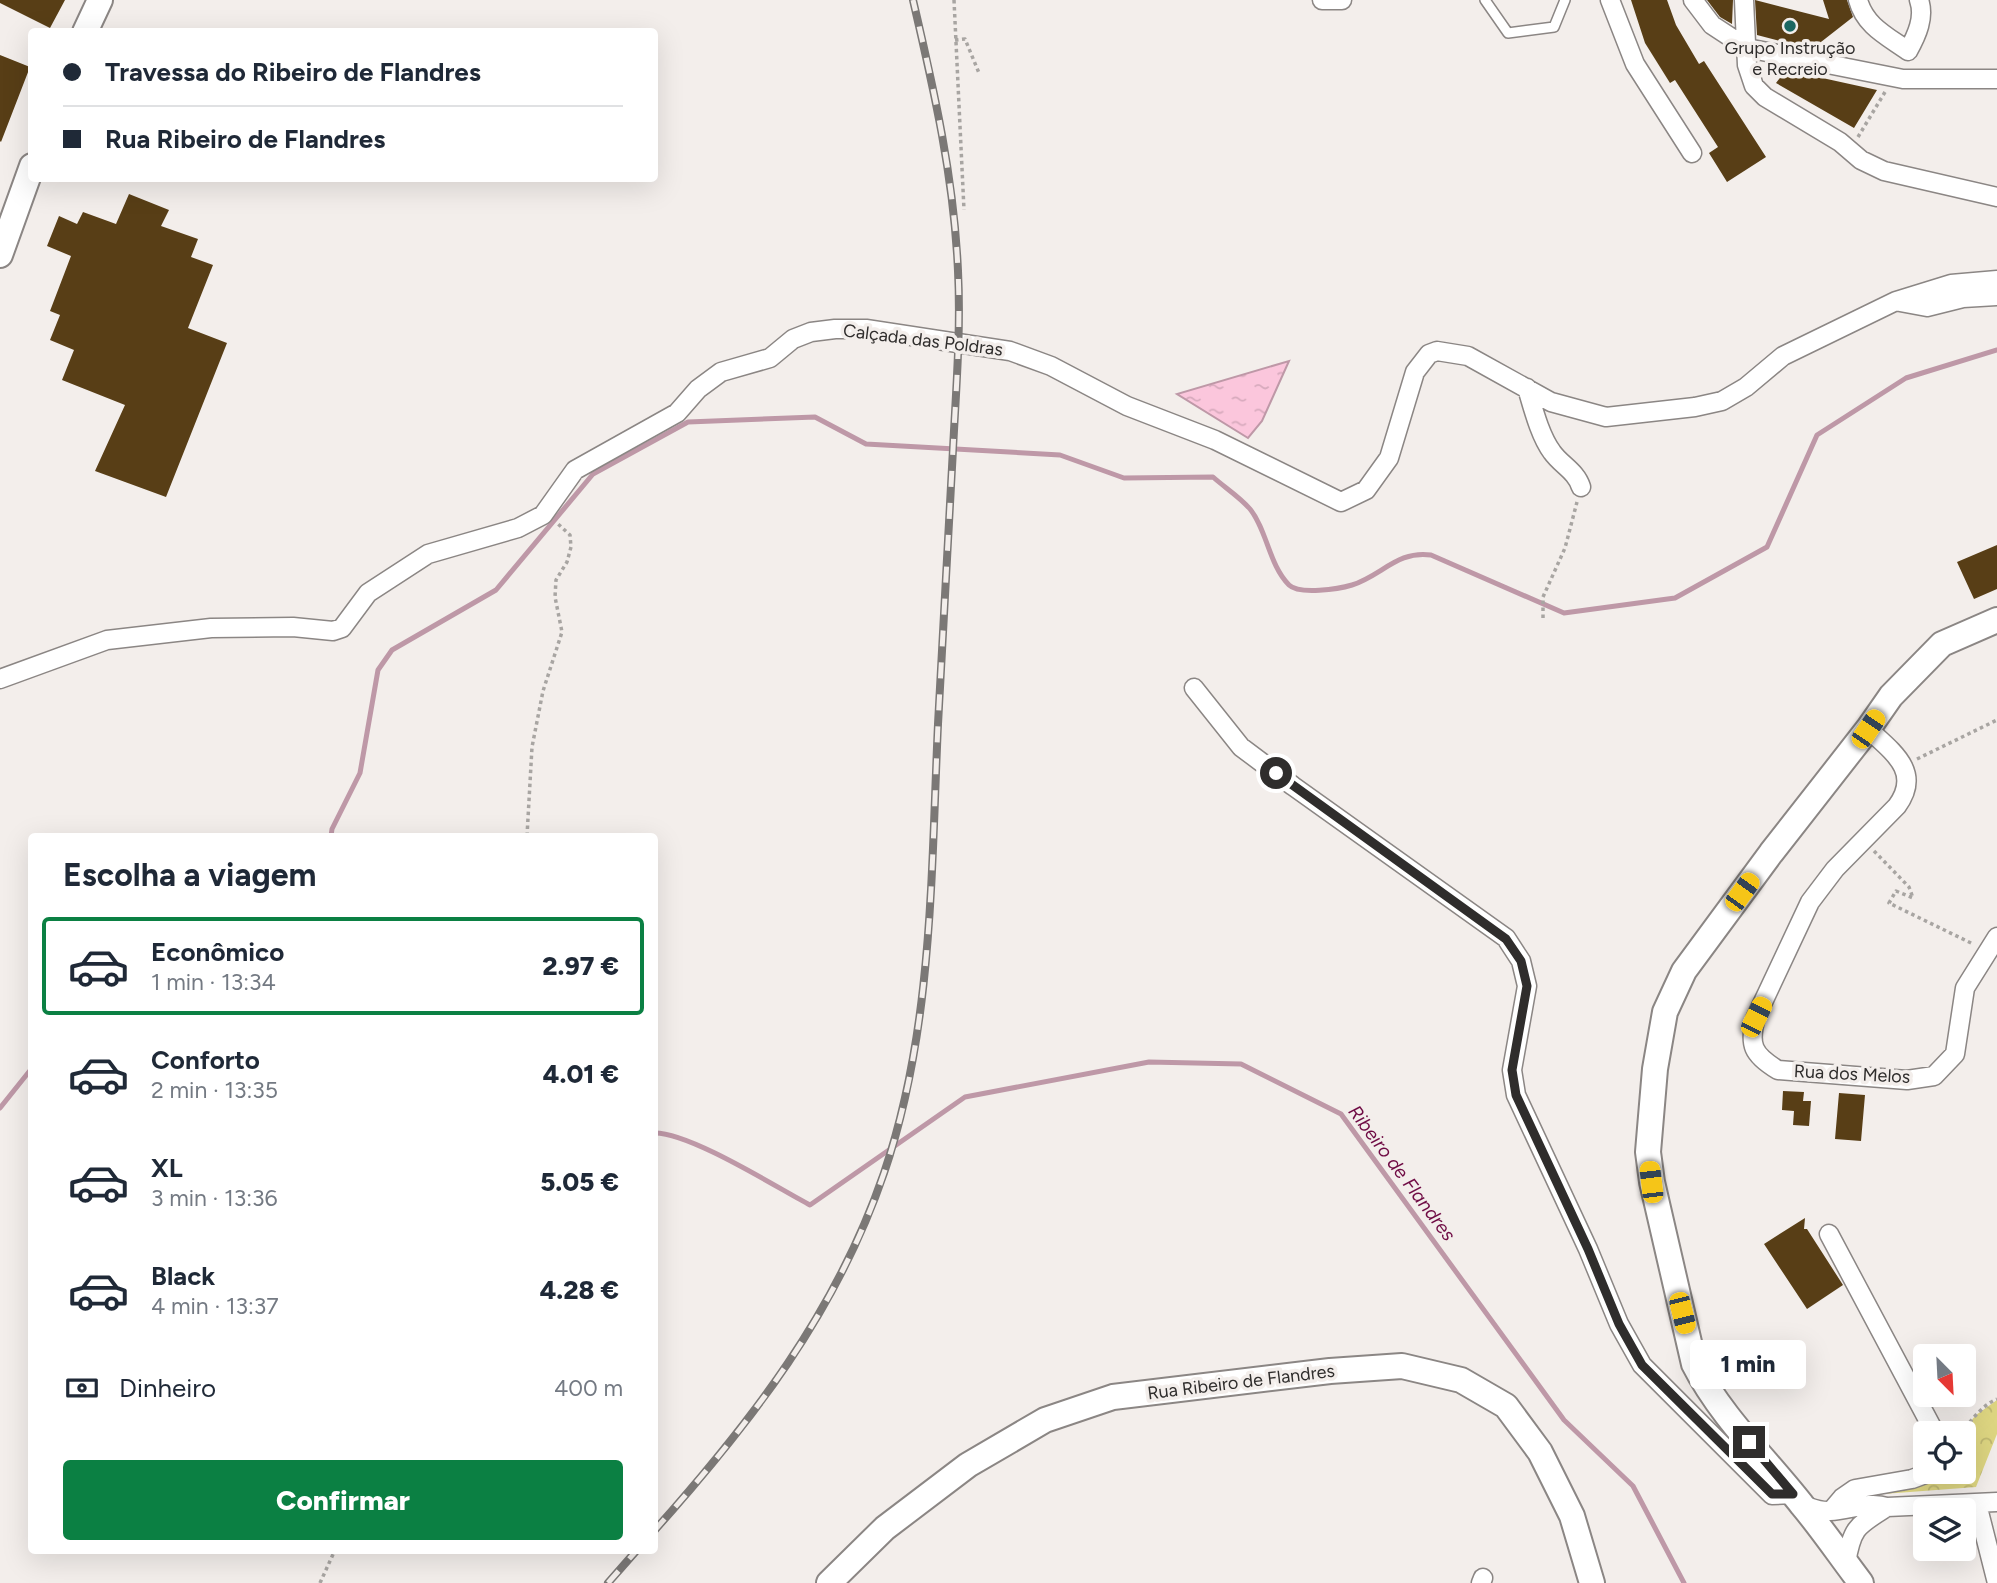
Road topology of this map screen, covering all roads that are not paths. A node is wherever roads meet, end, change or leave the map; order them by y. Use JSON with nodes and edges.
{"nodes":[{"id":1,"x":100,"y":0,"type":"edge"},
{"id":2,"x":1485,"y":0,"type":"edge"},
{"id":3,"x":1565,"y":0,"type":"edge"},
{"id":4,"x":1610,"y":0,"type":"edge"},
{"id":5,"x":1693,"y":0,"type":"edge"},
{"id":6,"x":1744,"y":0,"type":"edge"},
{"id":7,"x":1858,"y":0,"type":"edge"},
{"id":8,"x":1919,"y":0,"type":"edge"},
{"id":9,"x":87,"y":28,"type":"edge"},
{"id":10,"x":1747,"y":48,"type":"junction"},
{"id":11,"x":1997,"y":79,"type":"edge"},
{"id":12,"x":1692,"y":153,"type":"dead end"},
{"id":13,"x":28,"y":177,"type":"edge"},
{"id":14,"x":1997,"y":197,"type":"edge"},
{"id":15,"x":0,"y":255,"type":"edge"},
{"id":16,"x":1997,"y":279,"type":"edge"},
{"id":17,"x":1997,"y":296,"type":"edge"},
{"id":18,"x":1896,"y":301,"type":"junction"},
{"id":19,"x":1527,"y":388,"type":"junction"},
{"id":20,"x":1581,"y":487,"type":"road end"},
{"id":21,"x":1997,"y":620,"type":"edge"},
{"id":22,"x":0,"y":679,"type":"edge"},
{"id":23,"x":1194,"y":688,"type":"dead end"},
{"id":24,"x":1868,"y":729,"type":"junction"},
{"id":25,"x":1997,"y":937,"type":"edge"},
{"id":26,"x":1829,"y":1234,"type":"dead end"},
{"id":27,"x":1929,"y":1421,"type":"edge"},
{"id":28,"x":1913,"y":1479,"type":"edge"},
{"id":29,"x":1798,"y":1499,"type":"junction"},
{"id":30,"x":1997,"y":1502,"type":"edge"},
{"id":31,"x":1977,"y":1504,"type":"junction"},
{"id":32,"x":1887,"y":1507,"type":"junction"},
{"id":33,"x":1831,"y":1511,"type":"junction"},
{"id":34,"x":1846,"y":1563,"type":"junction"},
{"id":35,"x":1997,"y":1582,"type":"edge"},
{"id":36,"x":829,"y":1583,"type":"edge"},
{"id":37,"x":1592,"y":1583,"type":"edge"},
{"id":38,"x":1861,"y":1583,"type":"edge"}],
"edges":[{"from":1,"to":9,"type":"main road"},
{"from":2,"to":3,"type":"lane"},
{"from":4,"to":12,"type":"street"},
{"from":5,"to":10,"type":"street"},
{"from":6,"to":10,"type":"street"},
{"from":7,"to":8,"type":"street"},
{"from":10,"to":11,"type":"street"},
{"from":10,"to":14,"type":"street"},
{"from":13,"to":15,"type":"main road"},
{"from":16,"to":18,"type":"street","name":"Calçada das Poldras"},
{"from":17,"to":18,"type":"street"},
{"from":18,"to":19,"type":"street","name":"Calçada das Poldras"},
{"from":19,"to":20,"type":"street"},
{"from":19,"to":22,"type":"street","name":"Calçada das Poldras"},
{"from":21,"to":24,"type":"main road"},
{"from":23,"to":29,"type":"street"},
{"from":24,"to":25,"type":"street","name":"Rua dos Melos"},
{"from":24,"to":29,"type":"main road"},
{"from":26,"to":27,"type":"street"},
{"from":28,"to":33,"type":"street"},
{"from":29,"to":33,"type":"street"},
{"from":29,"to":34,"type":"main road"},
{"from":30,"to":31,"type":"street"},
{"from":31,"to":32,"type":"street"},
{"from":31,"to":35,"type":"street"},
{"from":32,"to":33,"type":"street"},
{"from":32,"to":34,"type":"street"},
{"from":34,"to":38,"type":"main road"},
{"from":36,"to":37,"type":"main road","name":"Rua Ribeiro de Flandres"}]}
